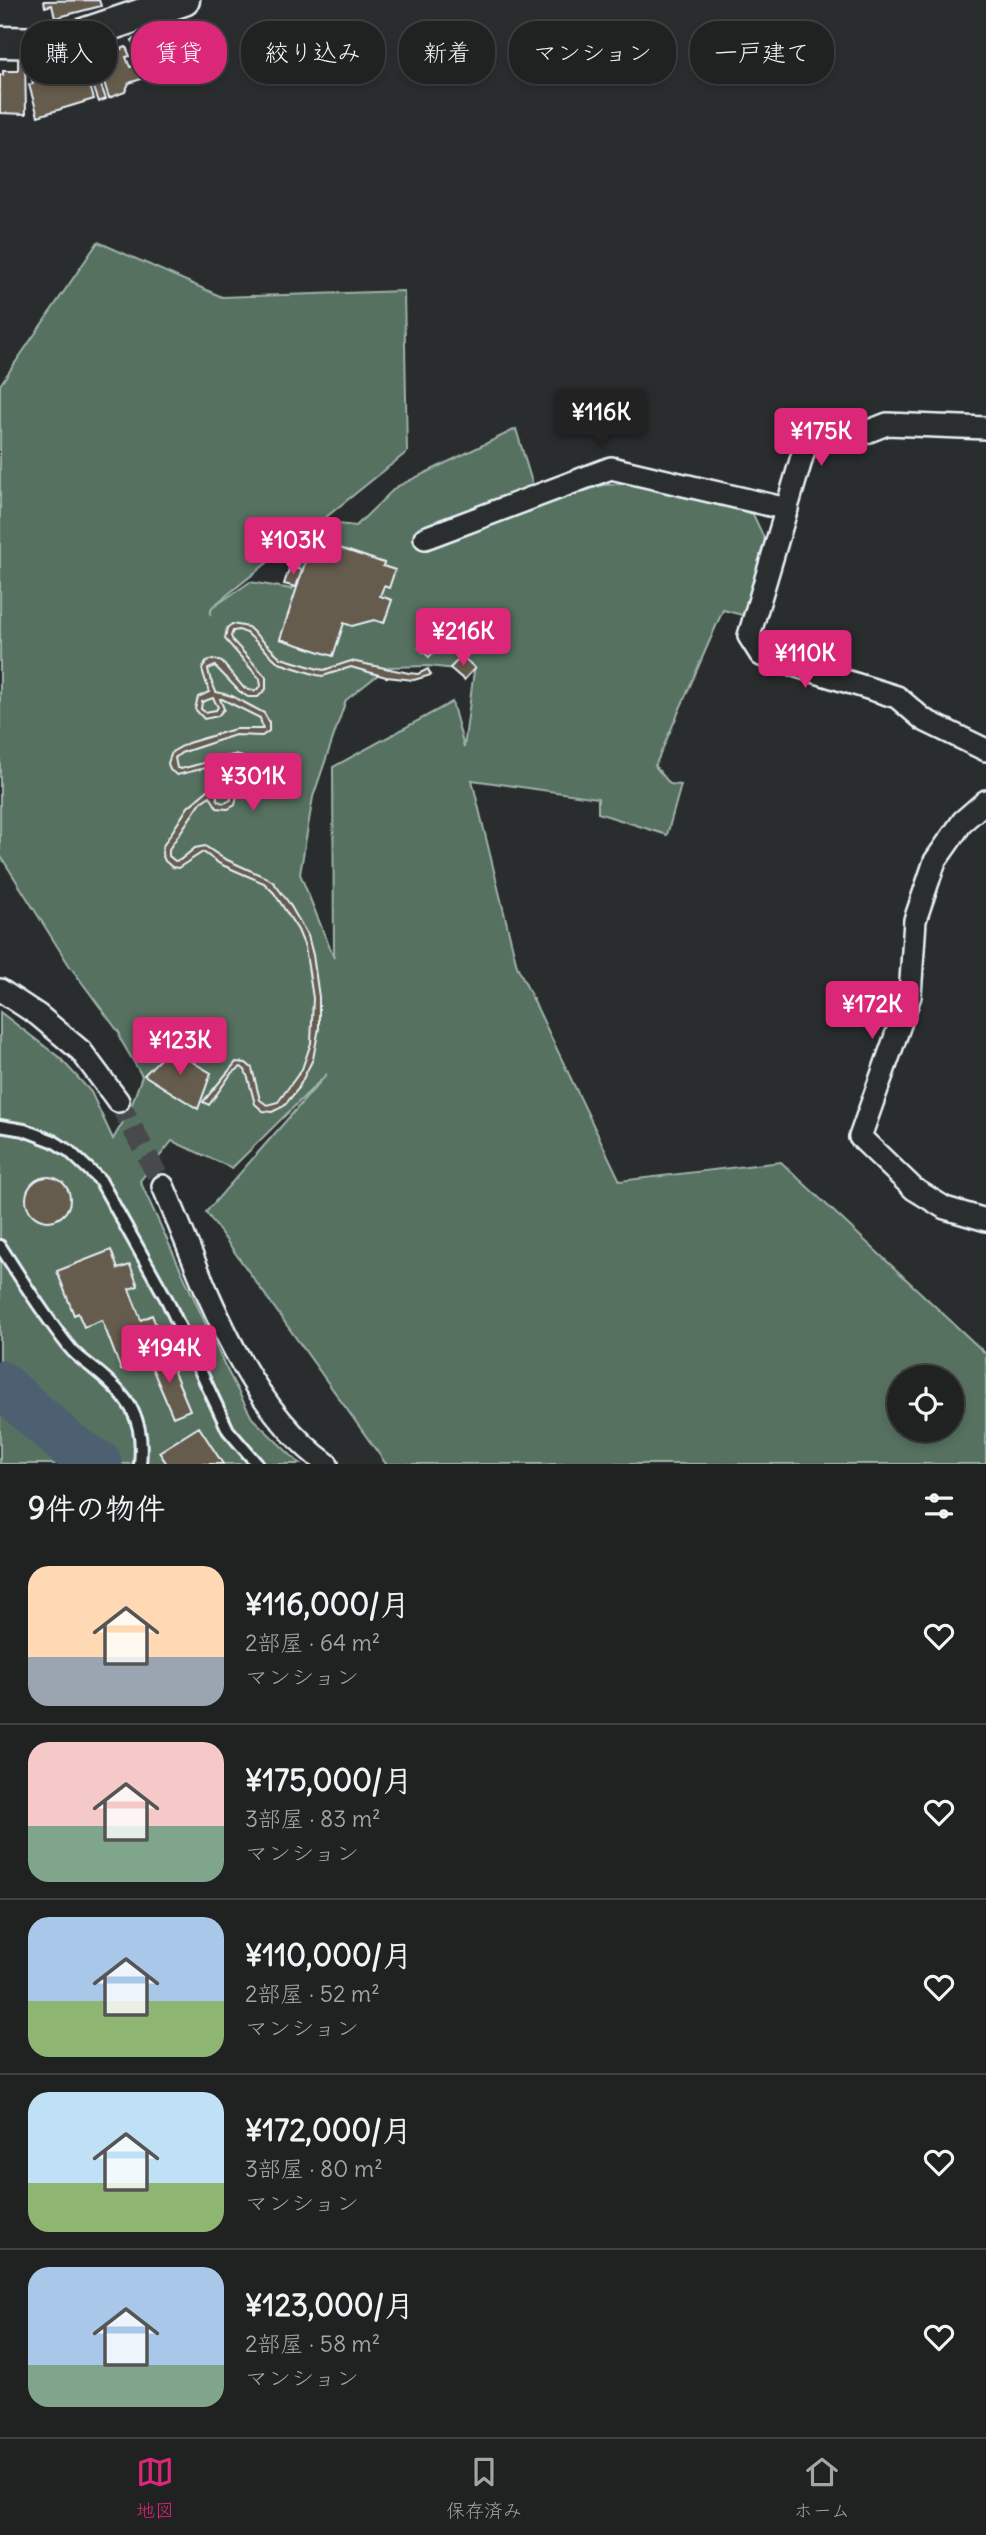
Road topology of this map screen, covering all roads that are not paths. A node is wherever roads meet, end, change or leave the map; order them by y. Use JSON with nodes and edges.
{"nodes":[{"id":1,"x":184,"y":0,"type":"edge"},
{"id":2,"x":0,"y":43,"type":"edge"},
{"id":3,"x":986,"y":428,"type":"edge"},
{"id":4,"x":787,"y":509,"type":"junction"},
{"id":5,"x":425,"y":538,"type":"dead end"},
{"id":6,"x":986,"y":750,"type":"edge"},
{"id":7,"x":986,"y":801,"type":"edge"},
{"id":8,"x":0,"y":990,"type":"edge"},
{"id":9,"x":118,"y":1101,"type":"tunnel mouth"},
{"id":10,"x":0,"y":1126,"type":"edge"},
{"id":11,"x":163,"y":1185,"type":"tunnel mouth"},
{"id":12,"x":986,"y":1220,"type":"edge"},
{"id":13,"x":0,"y":1245,"type":"edge"},
{"id":14,"x":140,"y":1464,"type":"edge"},
{"id":15,"x":257,"y":1464,"type":"edge"},
{"id":16,"x":327,"y":1464,"type":"edge"}],
"edges":[{"from":1,"to":2,"type":"street"},
{"from":3,"to":4,"type":"street"},
{"from":4,"to":5,"type":"street"},
{"from":4,"to":6,"type":"street"},
{"from":7,"to":12,"type":"street"},
{"from":8,"to":9,"type":"street"},
{"from":10,"to":15,"type":"lane"},
{"from":11,"to":16,"type":"street"},
{"from":13,"to":14,"type":"lane"}]}
